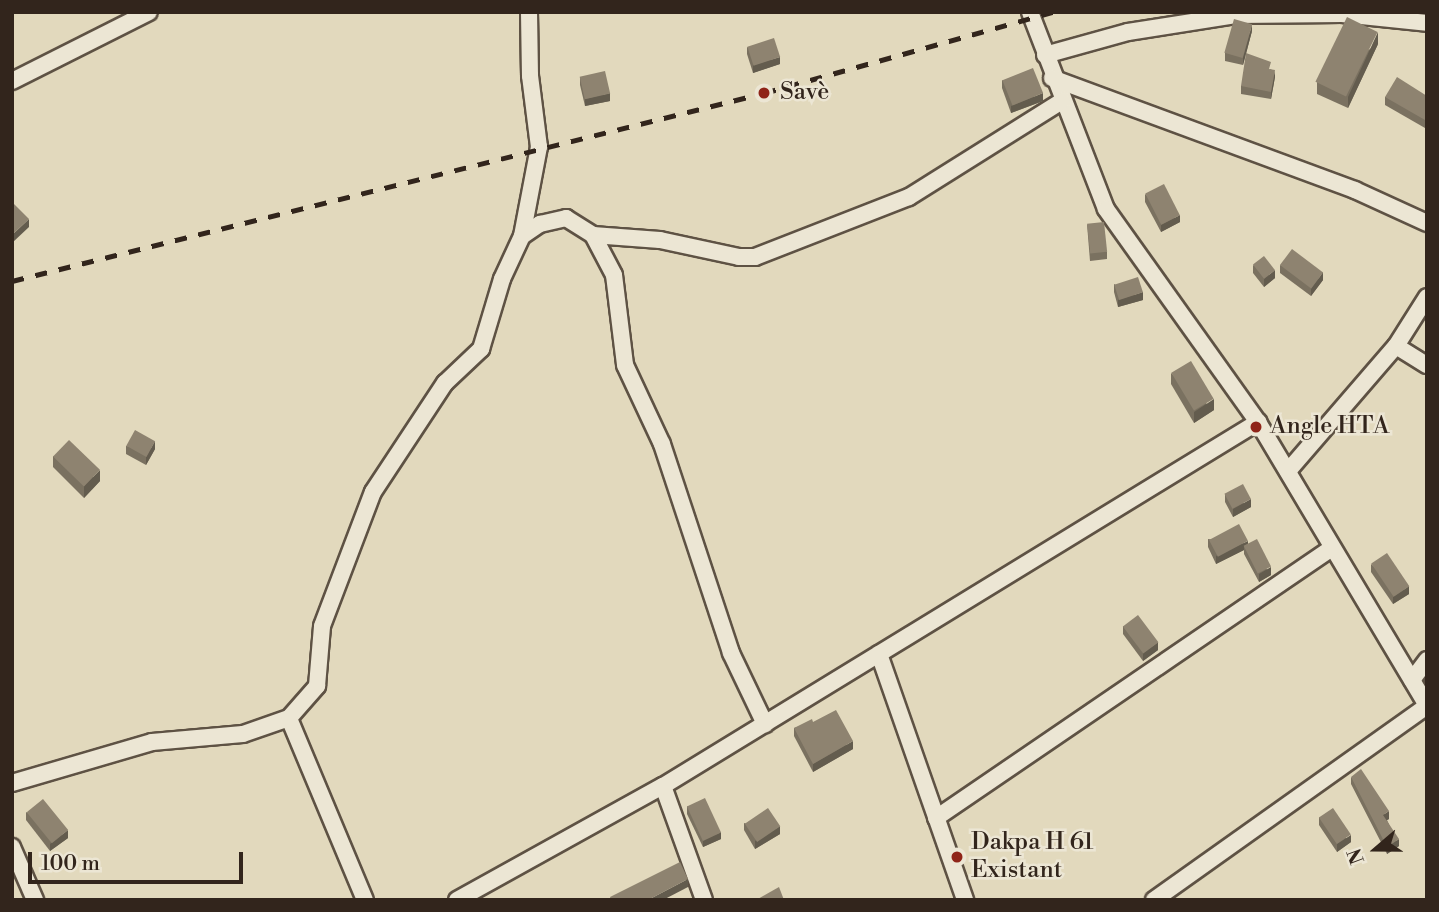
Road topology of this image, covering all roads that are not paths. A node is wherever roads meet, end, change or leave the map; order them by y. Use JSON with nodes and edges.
{"nodes":[{"id":1,"x":149,"y":12,"type":"edge"},
{"id":2,"x":529,"y":12,"type":"edge"},
{"id":3,"x":1030,"y":12,"type":"edge"},
{"id":4,"x":1427,"y":23,"type":"edge"},
{"id":5,"x":1045,"y":55,"type":"junction"},
{"id":6,"x":1052,"y":78,"type":"junction"},
{"id":7,"x":12,"y":81,"type":"edge"},
{"id":8,"x":1062,"y":101,"type":"junction"},
{"id":9,"x":1427,"y":223,"type":"edge"},
{"id":10,"x":593,"y":235,"type":"junction"},
{"id":11,"x":522,"y":236,"type":"junction"},
{"id":12,"x":1427,"y":297,"type":"edge"},
{"id":13,"x":1396,"y":346,"type":"junction"},
{"id":14,"x":1427,"y":365,"type":"edge"},
{"id":15,"x":1258,"y":422,"type":"junction"},
{"id":16,"x":1288,"y":471,"type":"junction"},
{"id":17,"x":1332,"y":548,"type":"junction"},
{"id":18,"x":879,"y":654,"type":"junction"},
{"id":19,"x":1427,"y":660,"type":"edge"},
{"id":20,"x":1412,"y":680,"type":"junction"},
{"id":21,"x":1427,"y":706,"type":"edge"},
{"id":22,"x":289,"y":718,"type":"junction"},
{"id":23,"x":765,"y":724,"type":"junction"},
{"id":24,"x":12,"y":783,"type":"edge"},
{"id":25,"x":663,"y":786,"type":"junction"},
{"id":26,"x":936,"y":818,"type":"junction"},
{"id":27,"x":14,"y":854,"type":"edge"},
{"id":28,"x":35,"y":900,"type":"edge"},
{"id":29,"x":365,"y":900,"type":"edge"},
{"id":30,"x":457,"y":900,"type":"edge"},
{"id":31,"x":704,"y":900,"type":"edge"},
{"id":32,"x":965,"y":900,"type":"edge"},
{"id":33,"x":1154,"y":900,"type":"edge"}],
"edges":[{"from":1,"to":7,"type":"street"},
{"from":2,"to":11,"type":"street"},
{"from":3,"to":5,"type":"street"},
{"from":4,"to":5,"type":"street"},
{"from":5,"to":6,"type":"street"},
{"from":6,"to":8,"type":"street"},
{"from":6,"to":9,"type":"street"},
{"from":8,"to":10,"type":"street"},
{"from":8,"to":15,"type":"street"},
{"from":10,"to":11,"type":"street"},
{"from":10,"to":23,"type":"street"},
{"from":11,"to":22,"type":"street"},
{"from":12,"to":13,"type":"street"},
{"from":13,"to":14,"type":"street"},
{"from":13,"to":16,"type":"street"},
{"from":15,"to":16,"type":"street"},
{"from":15,"to":18,"type":"street"},
{"from":16,"to":17,"type":"street"},
{"from":17,"to":20,"type":"street"},
{"from":17,"to":26,"type":"street"},
{"from":18,"to":23,"type":"street"},
{"from":18,"to":26,"type":"street"},
{"from":19,"to":20,"type":"street"},
{"from":20,"to":21,"type":"street"},
{"from":21,"to":33,"type":"street"},
{"from":22,"to":24,"type":"street"},
{"from":22,"to":29,"type":"street"},
{"from":23,"to":25,"type":"street"},
{"from":25,"to":30,"type":"street"},
{"from":25,"to":31,"type":"street"},
{"from":26,"to":32,"type":"street"},
{"from":27,"to":28,"type":"street"}]}
